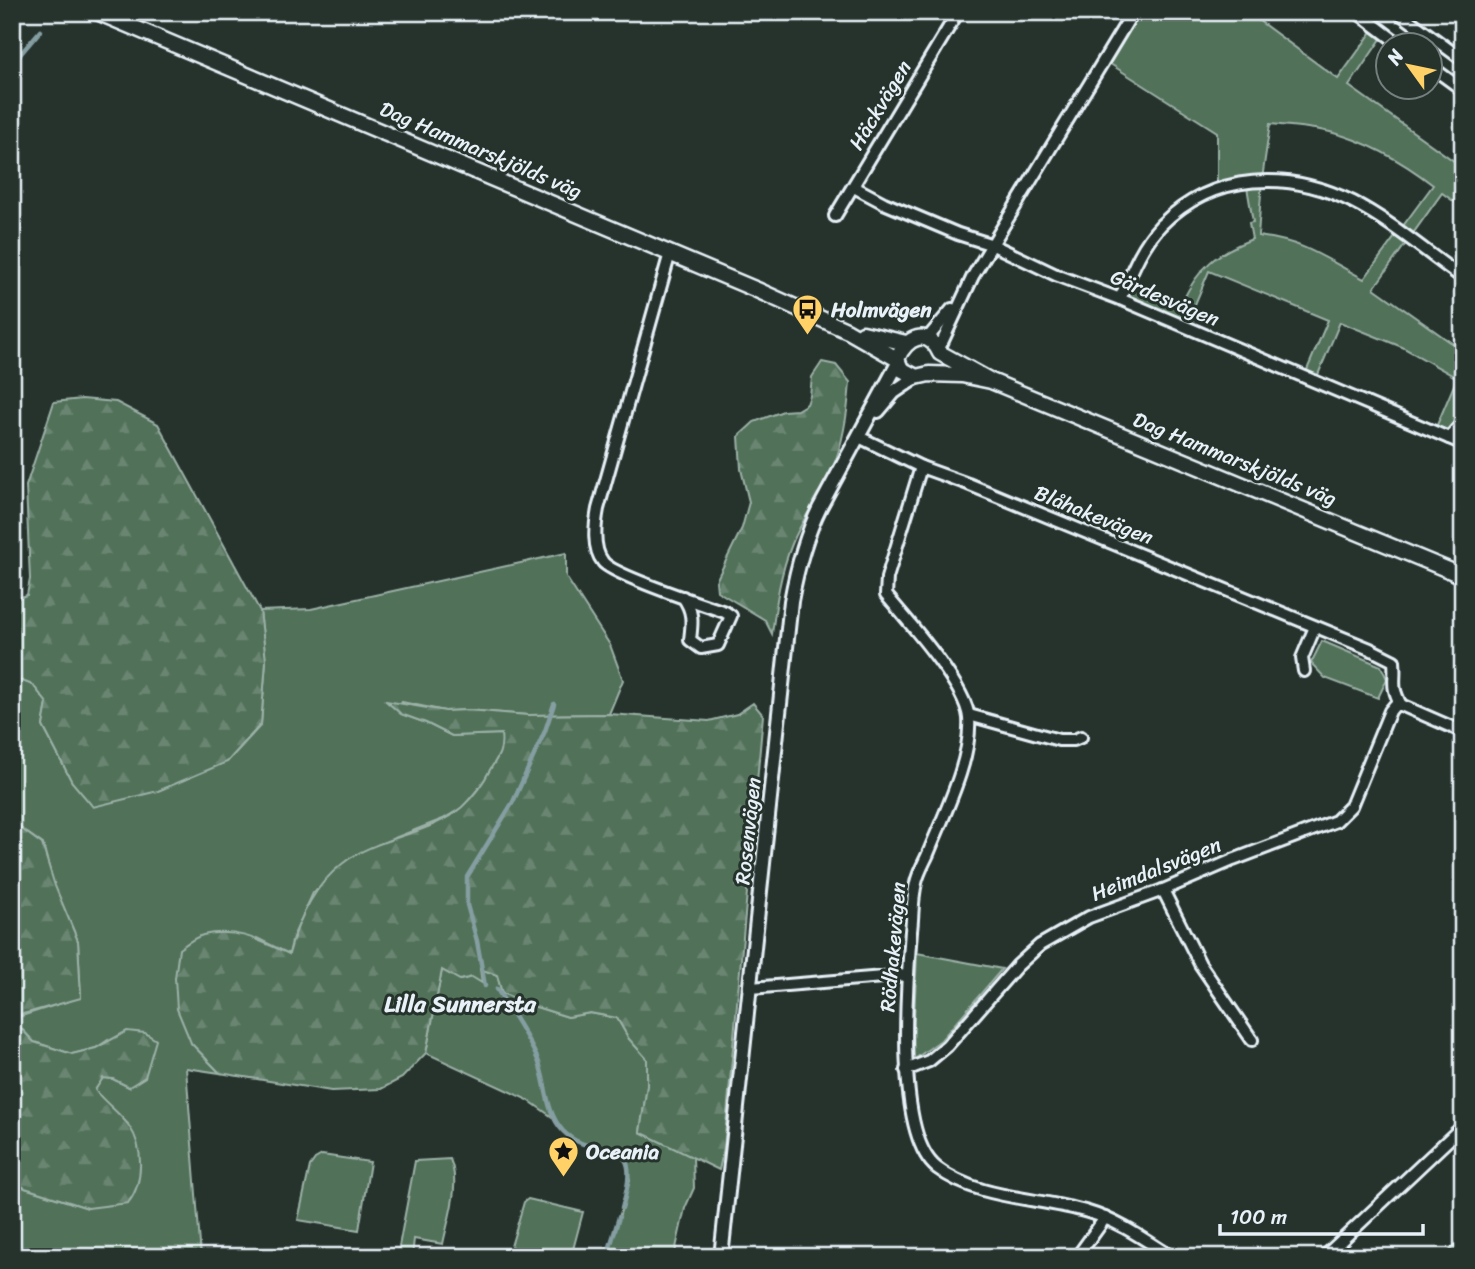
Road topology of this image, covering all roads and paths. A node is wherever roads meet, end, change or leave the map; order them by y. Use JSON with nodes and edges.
{"nodes":[{"id":1,"x":97,"y":12,"type":"edge"},
{"id":2,"x":958,"y":12,"type":"edge"},
{"id":3,"x":1133,"y":12,"type":"edge"},
{"id":4,"x":1358,"y":12,"type":"edge"},
{"id":5,"x":1398,"y":12,"type":"edge"},
{"id":6,"x":1384,"y":32,"type":"edge"},
{"id":7,"x":1463,"y":60,"type":"edge"},
{"id":8,"x":1444,"y":76,"type":"edge"},
{"id":9,"x":1463,"y":90,"type":"edge"},
{"id":10,"x":854,"y":187,"type":"junction"},
{"id":11,"x":835,"y":216,"type":"dead end"},
{"id":12,"x":993,"y":245,"type":"junction"},
{"id":13,"x":670,"y":253,"type":"junction"},
{"id":14,"x":1463,"y":278,"type":"edge"},
{"id":15,"x":962,"y":296,"type":"junction"},
{"id":16,"x":1121,"y":299,"type":"junction"},
{"id":17,"x":848,"y":331,"type":"junction"},
{"id":18,"x":927,"y":339,"type":"junction"},
{"id":19,"x":906,"y":343,"type":"junction"},
{"id":20,"x":939,"y":351,"type":"junction"},
{"id":21,"x":898,"y":361,"type":"junction"},
{"id":22,"x":923,"y":375,"type":"junction"},
{"id":23,"x":991,"y":381,"type":"junction"},
{"id":24,"x":1463,"y":422,"type":"edge"},
{"id":25,"x":866,"y":424,"type":"junction"},
{"id":26,"x":859,"y":437,"type":"junction"},
{"id":27,"x":1449,"y":438,"type":"junction"},
{"id":28,"x":1463,"y":444,"type":"edge"},
{"id":29,"x":921,"y":467,"type":"junction"},
{"id":30,"x":1463,"y":576,"type":"edge"},
{"id":31,"x":683,"y":597,"type":"junction"},
{"id":32,"x":1315,"y":627,"type":"junction"},
{"id":33,"x":1304,"y":671,"type":"dead end"},
{"id":34,"x":1401,"y":705,"type":"junction"},
{"id":35,"x":969,"y":715,"type":"junction"},
{"id":36,"x":1463,"y":732,"type":"edge"},
{"id":37,"x":1081,"y":737,"type":"dead end"},
{"id":38,"x":1163,"y":890,"type":"junction"},
{"id":39,"x":907,"y":975,"type":"junction"},
{"id":40,"x":751,"y":988,"type":"junction"},
{"id":41,"x":1252,"y":1040,"type":"dead end"},
{"id":42,"x":906,"y":1070,"type":"junction"},
{"id":43,"x":1463,"y":1126,"type":"edge"},
{"id":44,"x":1105,"y":1218,"type":"junction"},
{"id":45,"x":721,"y":1257,"type":"edge"},
{"id":46,"x":1077,"y":1257,"type":"edge"},
{"id":47,"x":1172,"y":1257,"type":"edge"},
{"id":48,"x":1324,"y":1257,"type":"edge"}],
"edges":[{"from":1,"to":13,"type":"main road","name":"Dag Hammarskjölds väg"},
{"from":2,"to":10,"type":"street","name":"Häckvägen"},
{"from":3,"to":12,"type":"street"},
{"from":4,"to":6,"type":"street"},
{"from":5,"to":7,"type":"street"},
{"from":8,"to":9,"type":"street"},
{"from":10,"to":11,"type":"street","name":"Häckvägen"},
{"from":10,"to":12,"type":"street","name":"Gärdesvägen"},
{"from":12,"to":15,"type":"street"},
{"from":12,"to":16,"type":"street","name":"Gärdesvägen"},
{"from":13,"to":17,"type":"main road","name":"Dag Hammarskjölds väg"},
{"from":13,"to":31,"type":"street"},
{"from":14,"to":16,"type":"street"},
{"from":15,"to":18,"type":"street"},
{"from":15,"to":20,"type":"street"},
{"from":16,"to":27,"type":"street","name":"Gärdesvägen"},
{"from":17,"to":19,"type":"main road","name":"Dag Hammarskjölds väg"},
{"from":17,"to":21,"type":"main road","name":"Dag Hammarskjölds väg"},
{"from":18,"to":19,"type":"main road","name":"Dag Hammarskjölds väg"},
{"from":18,"to":20,"type":"main road","name":"Dag Hammarskjölds väg"},
{"from":19,"to":21,"type":"main road"},
{"from":20,"to":22,"type":"main road"},
{"from":20,"to":23,"type":"main road","name":"Dag Hammarskjölds väg"},
{"from":21,"to":22,"type":"main road","name":"Dag Hammarskjölds väg"},
{"from":21,"to":25,"type":"street","name":"Rosenvägen"},
{"from":22,"to":23,"type":"main road","name":"Dag Hammarskjölds väg"},
{"from":22,"to":25,"type":"street","name":"Rosenvägen"},
{"from":23,"to":30,"type":"main road","name":"Dag Hammarskjölds väg"},
{"from":24,"to":27,"type":"street"},
{"from":25,"to":26,"type":"street","name":"Rosenvägen"},
{"from":26,"to":29,"type":"street","name":"Blåhakevägen"},
{"from":26,"to":40,"type":"street","name":"Rosenvägen"},
{"from":27,"to":28,"type":"street","name":"Gärdesvägen"},
{"from":29,"to":32,"type":"street","name":"Blåhakevägen"},
{"from":29,"to":35,"type":"street"},
{"from":31,"to":31,"type":"street"},
{"from":32,"to":33,"type":"street"},
{"from":32,"to":34,"type":"street","name":"Blåhakevägen"},
{"from":34,"to":36,"type":"street"},
{"from":34,"to":38,"type":"street","name":"Heimdalsvägen"},
{"from":35,"to":37,"type":"street"},
{"from":35,"to":39,"type":"street","name":"Rödhakevägen"},
{"from":38,"to":41,"type":"street"},
{"from":38,"to":42,"type":"street","name":"Heimdalsvägen"},
{"from":39,"to":40,"type":"street"},
{"from":39,"to":42,"type":"street","name":"Rödhakevägen"},
{"from":40,"to":45,"type":"street","name":"Rosenvägen"},
{"from":42,"to":44,"type":"street","name":"Rödhakevägen"},
{"from":43,"to":48,"type":"street"},
{"from":44,"to":46,"type":"street"},
{"from":44,"to":47,"type":"street","name":"Rödhakevägen"}]}
